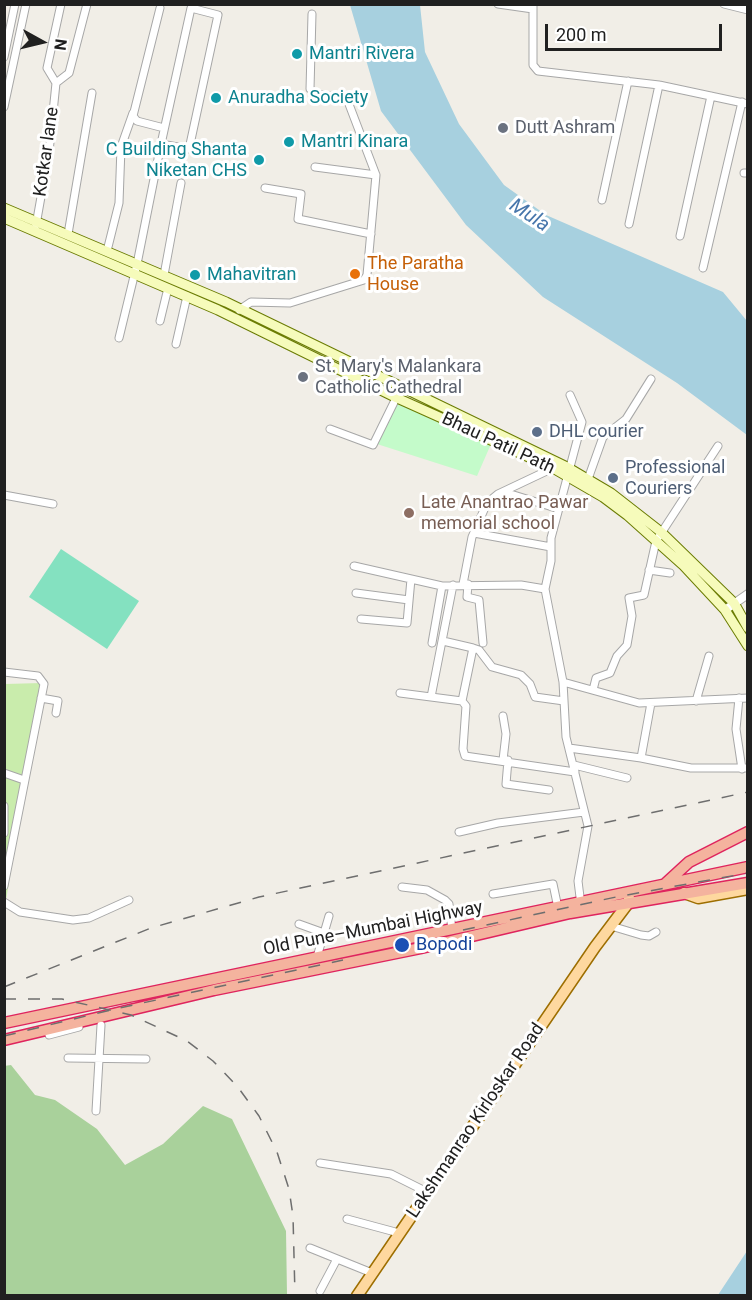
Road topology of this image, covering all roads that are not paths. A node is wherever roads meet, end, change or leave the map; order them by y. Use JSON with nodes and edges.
{"nodes":[{"id":1,"x":15,"y":4,"type":"edge"},
{"id":2,"x":26,"y":4,"type":"edge"},
{"id":3,"x":61,"y":4,"type":"edge"},
{"id":4,"x":87,"y":4,"type":"edge"},
{"id":5,"x":498,"y":4,"type":"edge"},
{"id":6,"x":724,"y":4,"type":"edge"},
{"id":7,"x":533,"y":7,"type":"edge"},
{"id":8,"x":160,"y":8,"type":"dead end"},
{"id":9,"x":747,"y":10,"type":"edge"},
{"id":10,"x":312,"y":14,"type":"dead end"},
{"id":11,"x":4,"y":57,"type":"edge"},
{"id":12,"x":628,"y":81,"type":"junction"},
{"id":13,"x":7,"y":82,"type":"edge"},
{"id":14,"x":56,"y":83,"type":"junction"},
{"id":15,"x":659,"y":85,"type":"junction"},
{"id":16,"x":92,"y":93,"type":"dead end"},
{"id":17,"x":711,"y":96,"type":"junction"},
{"id":18,"x":745,"y":103,"type":"edge"},
{"id":19,"x":4,"y":107,"type":"edge"},
{"id":20,"x":133,"y":113,"type":"junction"},
{"id":21,"x":164,"y":128,"type":"junction"},
{"id":22,"x":161,"y":144,"type":"junction"},
{"id":23,"x":315,"y":166,"type":"dead end"},
{"id":24,"x":376,"y":175,"type":"junction"},
{"id":25,"x":181,"y":183,"type":"dead end"},
{"id":26,"x":265,"y":188,"type":"dead end"},
{"id":27,"x":602,"y":200,"type":"dead end"},
{"id":28,"x":4,"y":208,"type":"edge"},
{"id":29,"x":4,"y":218,"type":"edge"},
{"id":30,"x":629,"y":224,"type":"dead end"},
{"id":31,"x":36,"y":226,"type":"junction"},
{"id":32,"x":68,"y":234,"type":"junction"},
{"id":33,"x":371,"y":234,"type":"junction"},
{"id":34,"x":680,"y":236,"type":"dead end"},
{"id":35,"x":107,"y":250,"type":"junction"},
{"id":36,"x":703,"y":268,"type":"dead end"},
{"id":37,"x":136,"y":269,"type":"junction"},
{"id":38,"x":164,"y":275,"type":"junction"},
{"id":39,"x":168,"y":288,"type":"junction"},
{"id":40,"x":188,"y":296,"type":"junction"},
{"id":41,"x":239,"y":308,"type":"junction"},
{"id":42,"x":235,"y":318,"type":"junction"},
{"id":43,"x":160,"y":321,"type":"dead end"},
{"id":44,"x":119,"y":338,"type":"dead end"},
{"id":45,"x":176,"y":344,"type":"dead end"},
{"id":46,"x":651,"y":379,"type":"dead end"},
{"id":47,"x":399,"y":393,"type":"junction"},
{"id":48,"x":570,"y":395,"type":"dead end"},
{"id":49,"x":330,"y":429,"type":"dead end"},
{"id":50,"x":718,"y":446,"type":"dead end"},
{"id":51,"x":552,"y":468,"type":"junction"},
{"id":52,"x":569,"y":472,"type":"junction"},
{"id":53,"x":588,"y":479,"type":"junction"},
{"id":54,"x":504,"y":492,"type":"junction"},
{"id":55,"x":4,"y":495,"type":"edge"},
{"id":56,"x":53,"y":504,"type":"dead end"},
{"id":57,"x":559,"y":509,"type":"junction"},
{"id":58,"x":661,"y":532,"type":"junction"},
{"id":59,"x":474,"y":533,"type":"junction"},
{"id":60,"x":656,"y":541,"type":"junction"},
{"id":61,"x":551,"y":547,"type":"junction"},
{"id":62,"x":354,"y":566,"type":"dead end"},
{"id":63,"x":650,"y":570,"type":"junction"},
{"id":64,"x":669,"y":573,"type":"dead end"},
{"id":65,"x":411,"y":579,"type":"junction"},
{"id":66,"x":465,"y":584,"type":"junction"},
{"id":67,"x":453,"y":585,"type":"junction"},
{"id":68,"x":442,"y":586,"type":"junction"},
{"id":69,"x":545,"y":589,"type":"junction"},
{"id":70,"x":356,"y":593,"type":"dead end"},
{"id":71,"x":747,"y":594,"type":"edge"},
{"id":72,"x":409,"y":600,"type":"junction"},
{"id":73,"x":734,"y":603,"type":"junction"},
{"id":74,"x":725,"y":610,"type":"junction"},
{"id":75,"x":361,"y":619,"type":"dead end"},
{"id":76,"x":747,"y":628,"type":"edge"},
{"id":77,"x":443,"y":641,"type":"junction"},
{"id":78,"x":432,"y":643,"type":"dead end"},
{"id":79,"x":483,"y":643,"type":"dead end"},
{"id":80,"x":747,"y":646,"type":"edge"},
{"id":81,"x":473,"y":648,"type":"junction"},
{"id":82,"x":709,"y":656,"type":"dead end"},
{"id":83,"x":4,"y":672,"type":"edge"},
{"id":84,"x":563,"y":682,"type":"junction"},
{"id":85,"x":593,"y":690,"type":"junction"},
{"id":86,"x":400,"y":693,"type":"dead end"},
{"id":87,"x":431,"y":697,"type":"junction"},
{"id":88,"x":41,"y":698,"type":"junction"},
{"id":89,"x":743,"y":698,"type":"edge"},
{"id":90,"x":462,"y":701,"type":"junction"},
{"id":91,"x":564,"y":701,"type":"junction"},
{"id":92,"x":696,"y":701,"type":"junction"},
{"id":93,"x":651,"y":703,"type":"junction"},
{"id":94,"x":56,"y":713,"type":"dead end"},
{"id":95,"x":503,"y":716,"type":"dead end"},
{"id":96,"x":569,"y":748,"type":"junction"},
{"id":97,"x":641,"y":758,"type":"junction"},
{"id":98,"x":506,"y":760,"type":"junction"},
{"id":99,"x":575,"y":769,"type":"junction"},
{"id":100,"x":745,"y":769,"type":"edge"},
{"id":101,"x":4,"y":773,"type":"edge"},
{"id":102,"x":627,"y":778,"type":"dead end"},
{"id":103,"x":24,"y":780,"type":"junction"},
{"id":104,"x":549,"y":790,"type":"dead end"},
{"id":105,"x":4,"y":806,"type":"edge"},
{"id":106,"x":584,"y":812,"type":"junction"},
{"id":107,"x":459,"y":832,"type":"dead end"},
{"id":108,"x":747,"y":832,"type":"edge"},
{"id":109,"x":4,"y":833,"type":"edge"},
{"id":110,"x":705,"y":854,"type":"junction"},
{"id":111,"x":7,"y":861,"type":"edge"},
{"id":112,"x":747,"y":867,"type":"edge"},
{"id":113,"x":703,"y":875,"type":"junction"},
{"id":114,"x":747,"y":883,"type":"edge"},
{"id":115,"x":664,"y":885,"type":"junction"},
{"id":116,"x":4,"y":886,"type":"edge"},
{"id":117,"x":402,"y":887,"type":"dead end"},
{"id":118,"x":747,"y":889,"type":"edge"},
{"id":119,"x":683,"y":893,"type":"junction"},
{"id":120,"x":493,"y":894,"type":"dead end"},
{"id":121,"x":628,"y":898,"type":"junction"},
{"id":122,"x":129,"y":900,"type":"dead end"},
{"id":123,"x":4,"y":902,"type":"edge"},
{"id":124,"x":581,"y":907,"type":"junction"},
{"id":125,"x":558,"y":908,"type":"junction"},
{"id":126,"x":329,"y":916,"type":"dead end"},
{"id":127,"x":299,"y":924,"type":"dead end"},
{"id":128,"x":611,"y":926,"type":"junction"},
{"id":129,"x":452,"y":930,"type":"junction"},
{"id":130,"x":656,"y":932,"type":"dead end"},
{"id":131,"x":324,"y":933,"type":"junction"},
{"id":132,"x":317,"y":957,"type":"junction"},
{"id":133,"x":117,"y":999,"type":"junction"},
{"id":134,"x":119,"y":1012,"type":"junction"},
{"id":135,"x":97,"y":1022,"type":"junction"},
{"id":136,"x":4,"y":1023,"type":"edge"},
{"id":137,"x":4,"y":1041,"type":"edge"},
{"id":138,"x":68,"y":1058,"type":"dead end"},
{"id":139,"x":98,"y":1059,"type":"junction"},
{"id":140,"x":146,"y":1059,"type":"dead end"},
{"id":141,"x":96,"y":1111,"type":"dead end"},
{"id":142,"x":320,"y":1163,"type":"dead end"},
{"id":143,"x":427,"y":1192,"type":"junction"},
{"id":144,"x":347,"y":1220,"type":"dead end"},
{"id":145,"x":399,"y":1233,"type":"junction"},
{"id":146,"x":310,"y":1248,"type":"dead end"},
{"id":147,"x":337,"y":1259,"type":"junction"},
{"id":148,"x":372,"y":1273,"type":"junction"},
{"id":149,"x":320,"y":1291,"type":"dead end"},
{"id":150,"x":357,"y":1296,"type":"edge"}],
"edges":[{"from":1,"to":11,"type":"street"},
{"from":2,"to":13,"type":"street"},
{"from":3,"to":14,"type":"street","name":"Kotkar lane"},
{"from":4,"to":14,"type":"street","name":"Kotkar lane"},
{"from":5,"to":7,"type":"street"},
{"from":6,"to":9,"type":"street"},
{"from":7,"to":12,"type":"street"},
{"from":8,"to":20,"type":"street"},
{"from":10,"to":24,"type":"street"},
{"from":12,"to":15,"type":"street"},
{"from":12,"to":27,"type":"street"},
{"from":13,"to":19,"type":"street"},
{"from":14,"to":31,"type":"street","name":"Kotkar lane"},
{"from":15,"to":17,"type":"street"},
{"from":15,"to":30,"type":"street"},
{"from":16,"to":32,"type":"street"},
{"from":17,"to":18,"type":"street"},
{"from":17,"to":34,"type":"street"},
{"from":18,"to":36,"type":"street"},
{"from":20,"to":21,"type":"street"},
{"from":20,"to":35,"type":"street"},
{"from":21,"to":22,"type":"street"},
{"from":21,"to":22,"type":"street"},
{"from":22,"to":37,"type":"street"},
{"from":23,"to":24,"type":"street"},
{"from":24,"to":33,"type":"street"},
{"from":25,"to":38,"type":"street"},
{"from":26,"to":33,"type":"street"},
{"from":28,"to":31,"type":"main road","name":"Bhau Patil Path"},
{"from":29,"to":31,"type":"main road","name":"Bhau Patil Path"},
{"from":31,"to":32,"type":"main road","name":"Bhau Patil Path"},
{"from":31,"to":37,"type":"main road","name":"Bhau Patil Path"},
{"from":32,"to":35,"type":"main road","name":"Bhau Patil Path"},
{"from":33,"to":41,"type":"street"},
{"from":35,"to":37,"type":"main road","name":"Bhau Patil Path"},
{"from":37,"to":38,"type":"main road","name":"Bhau Patil Path"},
{"from":37,"to":39,"type":"main road","name":"Bhau Patil Path"},
{"from":37,"to":44,"type":"street"},
{"from":38,"to":41,"type":"main road","name":"Bhau Patil Path"},
{"from":39,"to":40,"type":"main road","name":"Bhau Patil Path"},
{"from":39,"to":43,"type":"street"},
{"from":40,"to":42,"type":"main road","name":"Bhau Patil Path"},
{"from":40,"to":45,"type":"street"},
{"from":41,"to":42,"type":"street"},
{"from":41,"to":47,"type":"main road","name":"Bhau Patil Path"},
{"from":42,"to":47,"type":"main road","name":"Bhau Patil Path"},
{"from":46,"to":53,"type":"street"},
{"from":47,"to":49,"type":"street"},
{"from":47,"to":51,"type":"main road","name":"Bhau Patil Path"},
{"from":47,"to":52,"type":"main road","name":"Bhau Patil Path"},
{"from":48,"to":52,"type":"street"},
{"from":50,"to":58,"type":"street"},
{"from":51,"to":52,"type":"main road","name":"Bhau Patil Path"},
{"from":51,"to":54,"type":"street"},
{"from":52,"to":53,"type":"main road","name":"Bhau Patil Path"},
{"from":52,"to":57,"type":"street"},
{"from":52,"to":60,"type":"main road","name":"Bhau Patil Path"},
{"from":53,"to":58,"type":"main road","name":"Bhau Patil Path"},
{"from":54,"to":57,"type":"street"},
{"from":54,"to":59,"type":"street"},
{"from":55,"to":56,"type":"street"},
{"from":57,"to":61,"type":"street"},
{"from":58,"to":60,"type":"street"},
{"from":58,"to":73,"type":"main road","name":"Bhau Patil Path"},
{"from":59,"to":61,"type":"street"},
{"from":59,"to":66,"type":"street"},
{"from":60,"to":63,"type":"street"},
{"from":60,"to":74,"type":"main road","name":"Bhau Patil Path"},
{"from":61,"to":69,"type":"street"},
{"from":62,"to":65,"type":"street"},
{"from":63,"to":64,"type":"street"},
{"from":63,"to":85,"type":"street"},
{"from":65,"to":68,"type":"street"},
{"from":65,"to":72,"type":"street"},
{"from":66,"to":67,"type":"street"},
{"from":66,"to":69,"type":"street"},
{"from":66,"to":79,"type":"street"},
{"from":67,"to":68,"type":"street"},
{"from":67,"to":77,"type":"street"},
{"from":68,"to":78,"type":"street"},
{"from":69,"to":84,"type":"street"},
{"from":70,"to":72,"type":"street"},
{"from":71,"to":73,"type":"street"},
{"from":72,"to":75,"type":"street"},
{"from":73,"to":74,"type":"street"},
{"from":73,"to":76,"type":"main road","name":"Bhau Patil Path"},
{"from":74,"to":80,"type":"main road","name":"Bhau Patil Path"},
{"from":77,"to":81,"type":"street"},
{"from":77,"to":87,"type":"street"},
{"from":81,"to":90,"type":"street"},
{"from":81,"to":91,"type":"street"},
{"from":82,"to":92,"type":"street"},
{"from":83,"to":88,"type":"street"},
{"from":84,"to":85,"type":"street"},
{"from":84,"to":91,"type":"street"},
{"from":85,"to":93,"type":"street"},
{"from":86,"to":87,"type":"street"},
{"from":87,"to":90,"type":"street"},
{"from":88,"to":94,"type":"street"},
{"from":88,"to":103,"type":"street"},
{"from":89,"to":92,"type":"street"},
{"from":89,"to":100,"type":"street"},
{"from":90,"to":98,"type":"street"},
{"from":91,"to":96,"type":"street"},
{"from":92,"to":93,"type":"street"},
{"from":93,"to":97,"type":"street"},
{"from":95,"to":98,"type":"street"},
{"from":96,"to":97,"type":"street"},
{"from":96,"to":99,"type":"street"},
{"from":97,"to":100,"type":"street"},
{"from":98,"to":99,"type":"street"},
{"from":98,"to":104,"type":"street"},
{"from":99,"to":102,"type":"street"},
{"from":99,"to":106,"type":"street"},
{"from":101,"to":103,"type":"street"},
{"from":103,"to":111,"type":"street"},
{"from":105,"to":109,"type":"street"},
{"from":106,"to":107,"type":"street"},
{"from":106,"to":124,"type":"street"},
{"from":108,"to":110,"type":"highway"},
{"from":110,"to":113,"type":"highway"},
{"from":110,"to":115,"type":"highway"},
{"from":111,"to":116,"type":"street"},
{"from":112,"to":113,"type":"highway","name":"Old Pune–Mumbai Highway"},
{"from":113,"to":115,"type":"highway","name":"Old Pune–Mumbai Highway"},
{"from":114,"to":119,"type":"highway"},
{"from":115,"to":121,"type":"highway","name":"Old Pune–Mumbai Highway"},
{"from":117,"to":129,"type":"street"},
{"from":118,"to":119,"type":"main road"},
{"from":119,"to":121,"type":"highway"},
{"from":120,"to":125,"type":"street"},
{"from":121,"to":124,"type":"highway","name":"Old Pune–Mumbai Highway"},
{"from":121,"to":128,"type":"main road","name":"Lakshmanrao Kirloskar Road"},
{"from":122,"to":123,"type":"street"},
{"from":124,"to":125,"type":"highway","name":"Old Pune–Mumbai Highway"},
{"from":124,"to":134,"type":"highway","name":"Old Pune–Mumbai Highway"},
{"from":125,"to":129,"type":"highway","name":"Old Pune–Mumbai Highway"},
{"from":126,"to":131,"type":"street"},
{"from":127,"to":131,"type":"street"},
{"from":128,"to":130,"type":"street"},
{"from":128,"to":143,"type":"main road","name":"Lakshmanrao Kirloskar Road"},
{"from":129,"to":132,"type":"highway","name":"Old Pune–Mumbai Highway"},
{"from":131,"to":132,"type":"street"},
{"from":132,"to":133,"type":"highway","name":"Old Pune–Mumbai Highway"},
{"from":133,"to":134,"type":"highway"},
{"from":133,"to":136,"type":"highway","name":"Old Pune–Mumbai Highway"},
{"from":134,"to":135,"type":"highway","name":"Old Pune–Mumbai Highway"},
{"from":135,"to":137,"type":"highway","name":"Old Pune–Mumbai Highway"},
{"from":135,"to":139,"type":"street"},
{"from":138,"to":139,"type":"street"},
{"from":139,"to":140,"type":"street"},
{"from":139,"to":141,"type":"street"},
{"from":142,"to":143,"type":"street"},
{"from":143,"to":145,"type":"main road","name":"Lakshmanrao Kirloskar Road"},
{"from":144,"to":145,"type":"street"},
{"from":145,"to":148,"type":"main road","name":"Lakshmanrao Kirloskar Road"},
{"from":146,"to":147,"type":"street"},
{"from":147,"to":148,"type":"street"},
{"from":147,"to":149,"type":"street"},
{"from":148,"to":150,"type":"main road","name":"Lakshmanrao Kirloskar Road"}]}
